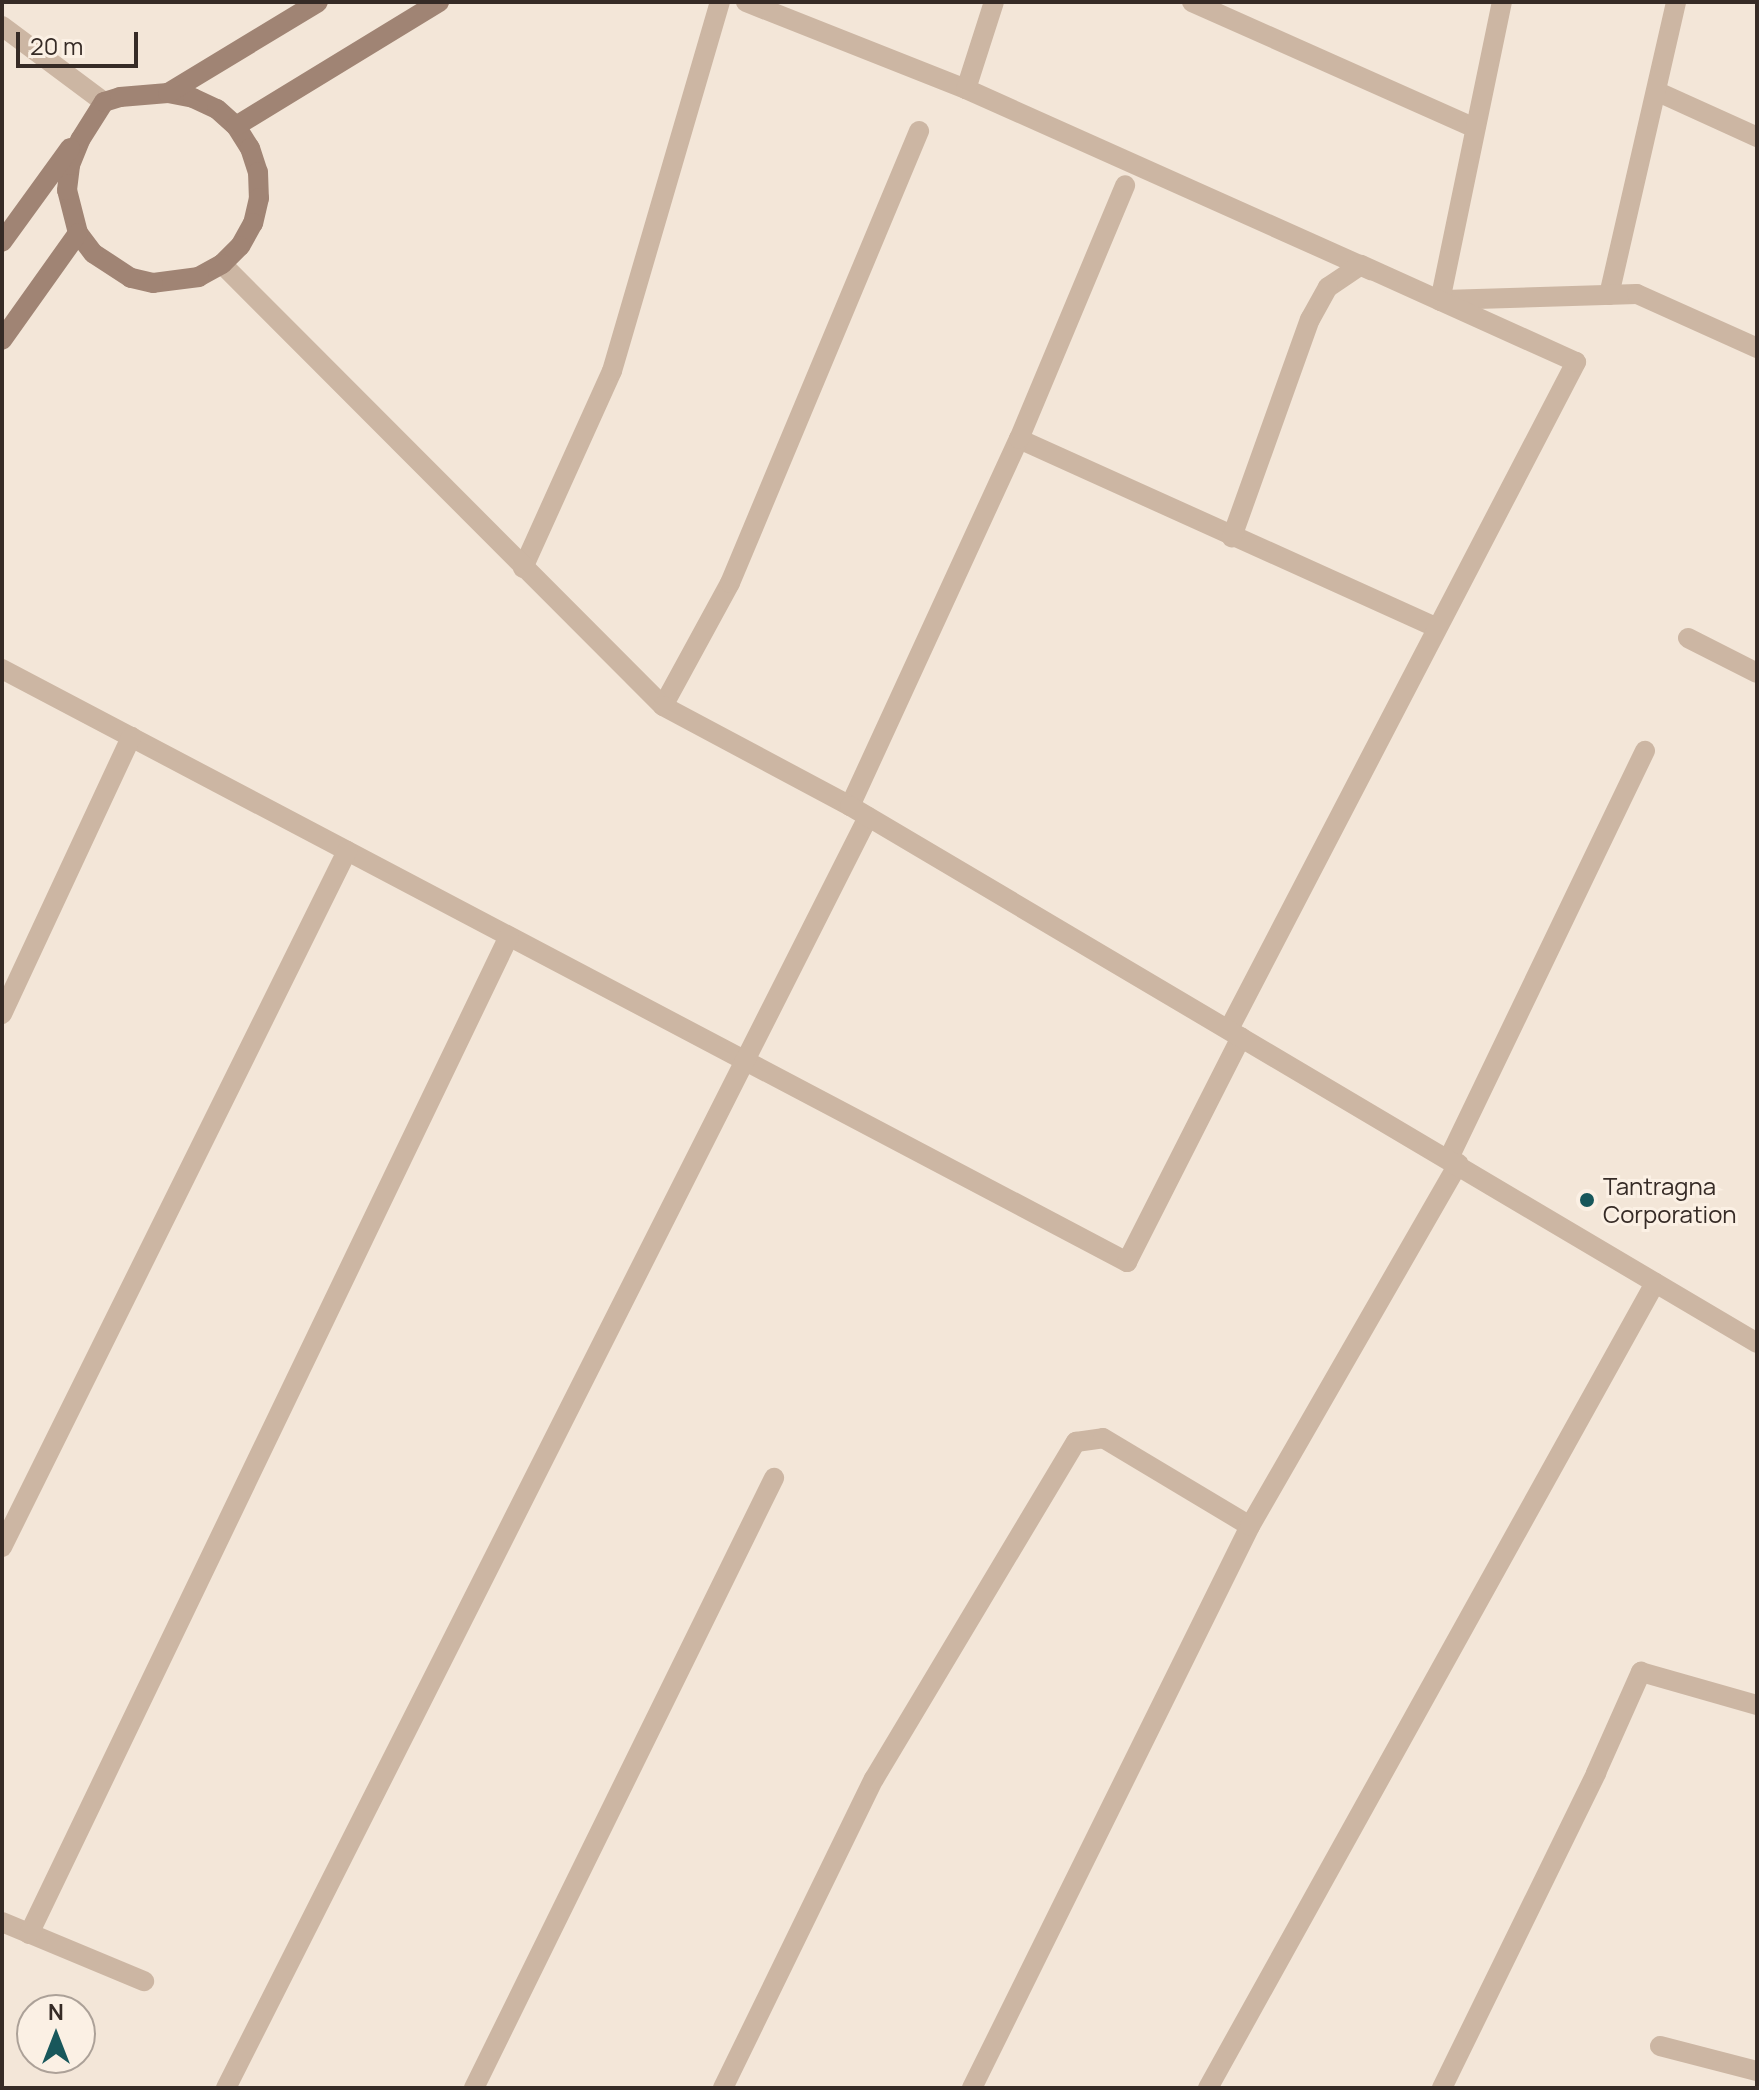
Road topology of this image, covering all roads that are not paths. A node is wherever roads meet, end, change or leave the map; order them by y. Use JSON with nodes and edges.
{"nodes":[{"id":1,"x":318,"y":2,"type":"edge"},
{"id":2,"x":439,"y":2,"type":"edge"},
{"id":3,"x":720,"y":2,"type":"edge"},
{"id":4,"x":746,"y":2,"type":"edge"},
{"id":5,"x":994,"y":2,"type":"edge"},
{"id":6,"x":1192,"y":2,"type":"edge"},
{"id":7,"x":1502,"y":2,"type":"edge"},
{"id":8,"x":1676,"y":2,"type":"edge"},
{"id":9,"x":2,"y":26,"type":"edge"},
{"id":10,"x":966,"y":89,"type":"junction"},
{"id":11,"x":1658,"y":92,"type":"junction"},
{"id":12,"x":168,"y":93,"type":"junction"},
{"id":13,"x":104,"y":102,"type":"junction"},
{"id":14,"x":236,"y":126,"type":"junction"},
{"id":15,"x":1475,"y":128,"type":"junction"},
{"id":16,"x":919,"y":131,"type":"dead end"},
{"id":17,"x":1757,"y":137,"type":"edge"},
{"id":18,"x":1125,"y":185,"type":"dead end"},
{"id":19,"x":78,"y":233,"type":"junction"},
{"id":20,"x":2,"y":242,"type":"edge"},
{"id":21,"x":222,"y":264,"type":"junction"},
{"id":22,"x":1609,"y":295,"type":"junction"},
{"id":23,"x":1440,"y":301,"type":"junction"},
{"id":24,"x":2,"y":340,"type":"edge"},
{"id":25,"x":1757,"y":348,"type":"edge"},
{"id":26,"x":1019,"y":439,"type":"junction"},
{"id":27,"x":1232,"y":537,"type":"junction"},
{"id":28,"x":523,"y":568,"type":"junction"},
{"id":29,"x":1435,"y":627,"type":"junction"},
{"id":30,"x":1688,"y":638,"type":"dead end"},
{"id":31,"x":2,"y":669,"type":"edge"},
{"id":32,"x":1757,"y":673,"type":"edge"},
{"id":33,"x":663,"y":706,"type":"junction"},
{"id":34,"x":131,"y":737,"type":"junction"},
{"id":35,"x":1645,"y":751,"type":"dead end"},
{"id":36,"x":859,"y":811,"type":"junction"},
{"id":37,"x":347,"y":851,"type":"junction"},
{"id":38,"x":509,"y":936,"type":"junction"},
{"id":39,"x":2,"y":1014,"type":"edge"},
{"id":40,"x":1235,"y":1033,"type":"junction"},
{"id":41,"x":745,"y":1061,"type":"junction"},
{"id":42,"x":1454,"y":1161,"type":"junction"},
{"id":43,"x":1655,"y":1283,"type":"junction"},
{"id":44,"x":1757,"y":1343,"type":"edge"},
{"id":45,"x":774,"y":1478,"type":"dead end"},
{"id":46,"x":1250,"y":1526,"type":"junction"},
{"id":47,"x":2,"y":1547,"type":"edge"},
{"id":48,"x":1757,"y":1705,"type":"edge"},
{"id":49,"x":2,"y":1922,"type":"edge"},
{"id":50,"x":29,"y":1934,"type":"junction"},
{"id":51,"x":144,"y":1981,"type":"dead end"},
{"id":52,"x":1660,"y":2046,"type":"dead end"},
{"id":53,"x":1757,"y":2071,"type":"edge"},
{"id":54,"x":226,"y":2088,"type":"edge"},
{"id":55,"x":474,"y":2088,"type":"edge"},
{"id":56,"x":723,"y":2088,"type":"edge"},
{"id":57,"x":972,"y":2088,"type":"edge"},
{"id":58,"x":1208,"y":2088,"type":"edge"},
{"id":59,"x":1442,"y":2088,"type":"edge"}],
"edges":[{"from":1,"to":12,"type":"main road"},
{"from":2,"to":14,"type":"main road"},
{"from":3,"to":28,"type":"street"},
{"from":4,"to":10,"type":"street"},
{"from":5,"to":10,"type":"street"},
{"from":6,"to":15,"type":"street"},
{"from":7,"to":15,"type":"street"},
{"from":8,"to":11,"type":"street"},
{"from":9,"to":13,"type":"street"},
{"from":10,"to":23,"type":"street"},
{"from":11,"to":17,"type":"street"},
{"from":11,"to":22,"type":"street"},
{"from":12,"to":13,"type":"main road"},
{"from":12,"to":14,"type":"main road"},
{"from":13,"to":19,"type":"main road"},
{"from":13,"to":20,"type":"main road"},
{"from":14,"to":21,"type":"main road"},
{"from":15,"to":23,"type":"street"},
{"from":16,"to":33,"type":"street"},
{"from":18,"to":26,"type":"street"},
{"from":19,"to":21,"type":"main road"},
{"from":19,"to":24,"type":"main road"},
{"from":21,"to":28,"type":"street"},
{"from":22,"to":23,"type":"street"},
{"from":22,"to":25,"type":"street"},
{"from":23,"to":27,"type":"street"},
{"from":23,"to":29,"type":"street"},
{"from":26,"to":27,"type":"street"},
{"from":26,"to":36,"type":"street"},
{"from":27,"to":29,"type":"street"},
{"from":28,"to":33,"type":"street"},
{"from":29,"to":40,"type":"street"},
{"from":30,"to":32,"type":"street"},
{"from":31,"to":34,"type":"street"},
{"from":33,"to":36,"type":"street"},
{"from":34,"to":37,"type":"street"},
{"from":34,"to":39,"type":"street"},
{"from":35,"to":42,"type":"street"},
{"from":36,"to":40,"type":"street"},
{"from":36,"to":41,"type":"street"},
{"from":37,"to":38,"type":"street"},
{"from":37,"to":47,"type":"street"},
{"from":38,"to":41,"type":"street"},
{"from":38,"to":50,"type":"street"},
{"from":40,"to":41,"type":"street"},
{"from":40,"to":42,"type":"street"},
{"from":41,"to":54,"type":"street"},
{"from":42,"to":43,"type":"street"},
{"from":42,"to":46,"type":"street"},
{"from":43,"to":44,"type":"street"},
{"from":43,"to":58,"type":"street"},
{"from":45,"to":55,"type":"street"},
{"from":46,"to":56,"type":"street"},
{"from":46,"to":57,"type":"street"},
{"from":48,"to":59,"type":"street"},
{"from":49,"to":50,"type":"street"},
{"from":50,"to":51,"type":"street"},
{"from":52,"to":53,"type":"street"}]}
